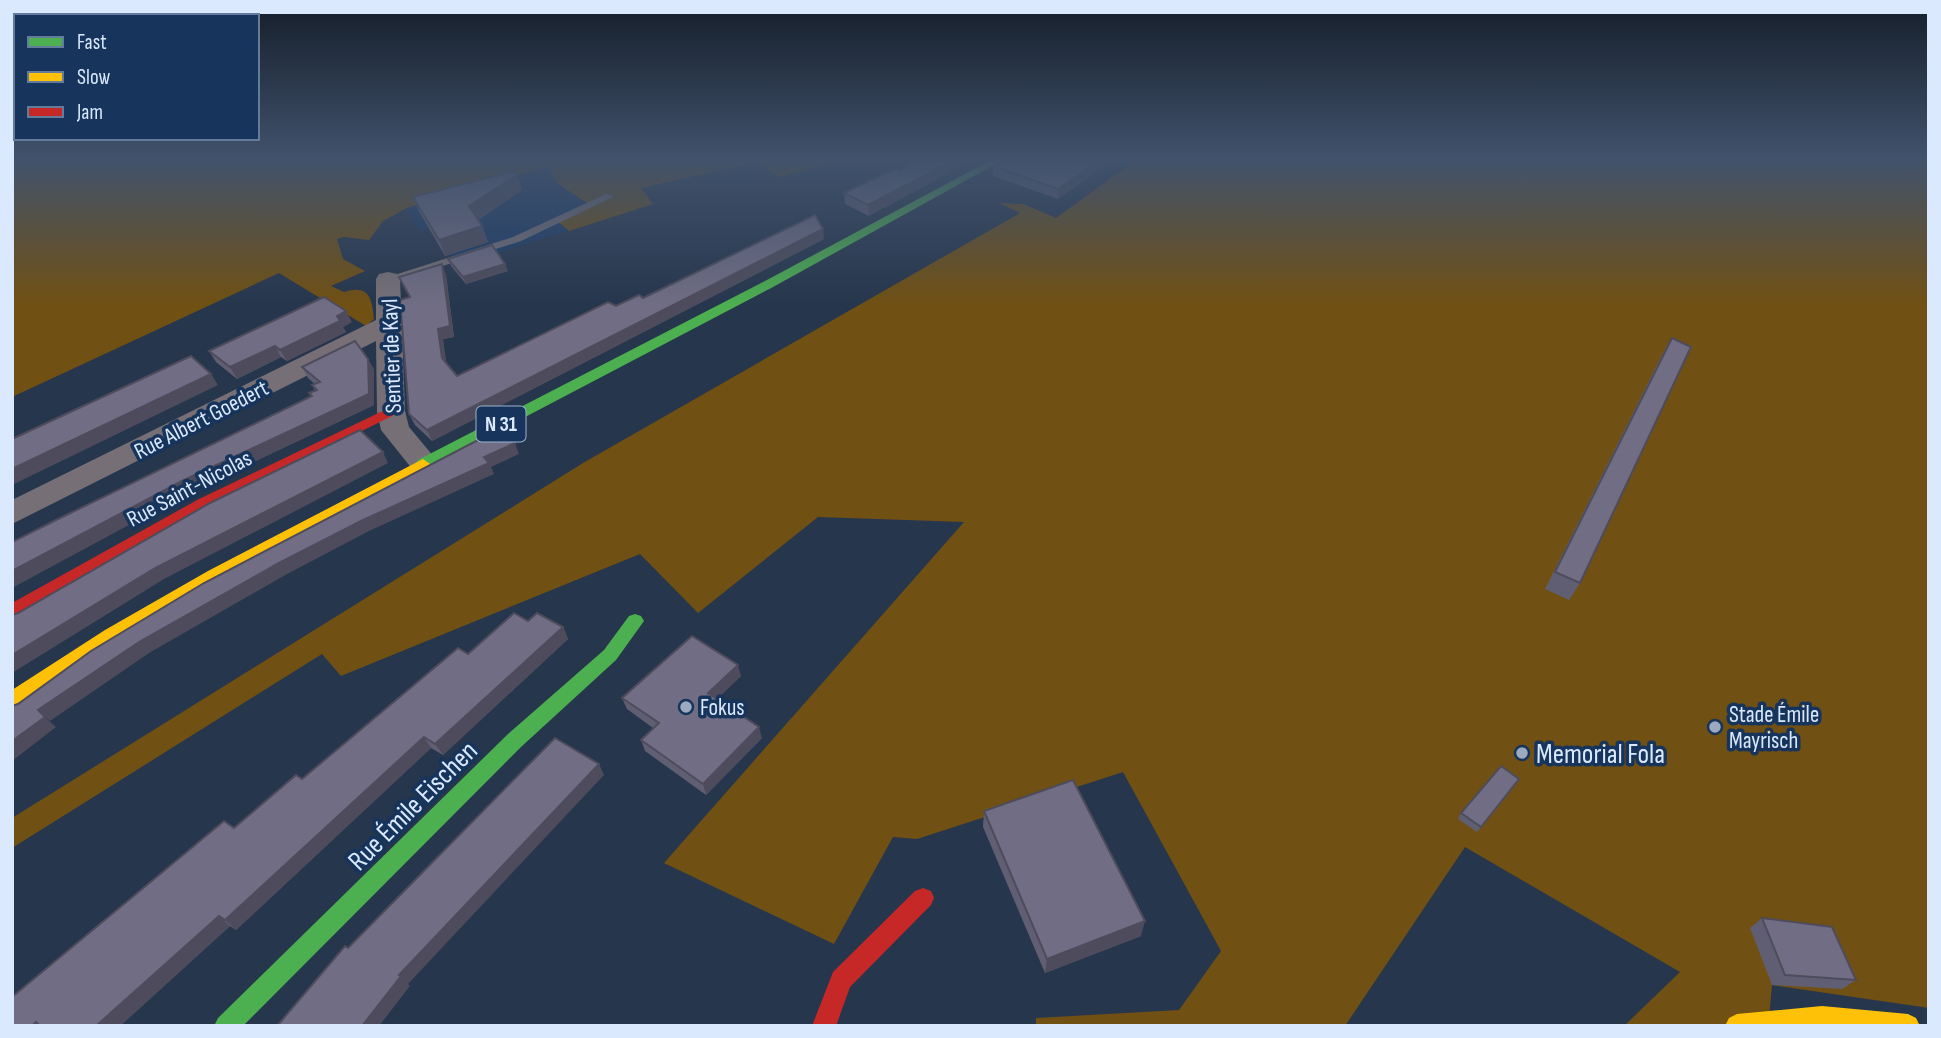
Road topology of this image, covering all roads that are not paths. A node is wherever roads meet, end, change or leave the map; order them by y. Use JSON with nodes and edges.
{"nodes":[{"id":1,"x":583,"y":208,"type":"edge"},
{"id":2,"x":909,"y":208,"type":"edge"},
{"id":3,"x":388,"y":279,"type":"joint"},
{"id":4,"x":389,"y":324,"type":"junction"},
{"id":5,"x":391,"y":411,"type":"junction"},
{"id":6,"x":424,"y":464,"type":"junction"},
{"id":7,"x":12,"y":513,"type":"edge"},
{"id":8,"x":12,"y":611,"type":"edge"},
{"id":9,"x":635,"y":621,"type":"dead end"},
{"id":10,"x":12,"y":700,"type":"edge"},
{"id":11,"x":923,"y":898,"type":"dead end"},
{"id":12,"x":226,"y":1026,"type":"edge"},
{"id":13,"x":824,"y":1026,"type":"edge"},
{"id":14,"x":1737,"y":1026,"type":"edge"},
{"id":15,"x":1908,"y":1026,"type":"edge"}],
"edges":[{"from":1,"to":3,"type":"lane"},
{"from":2,"to":6,"type":"main road","number":"N 31"},
{"from":3,"to":4,"type":"street","name":"Sentier de Kayl"},
{"from":4,"to":5,"type":"street","name":"Sentier de Kayl"},
{"from":4,"to":7,"type":"street","name":"Rue Albert Goedert"},
{"from":5,"to":6,"type":"street","name":"Sentier de Kayl"},
{"from":5,"to":8,"type":"main road","name":"Rue Saint-Nicolas"},
{"from":6,"to":10,"type":"main road","number":"N 31"},
{"from":9,"to":12,"type":"main road","name":"Rue Émile Eischen"},
{"from":11,"to":13,"type":"main road"},
{"from":14,"to":15,"type":"main road"}]}
